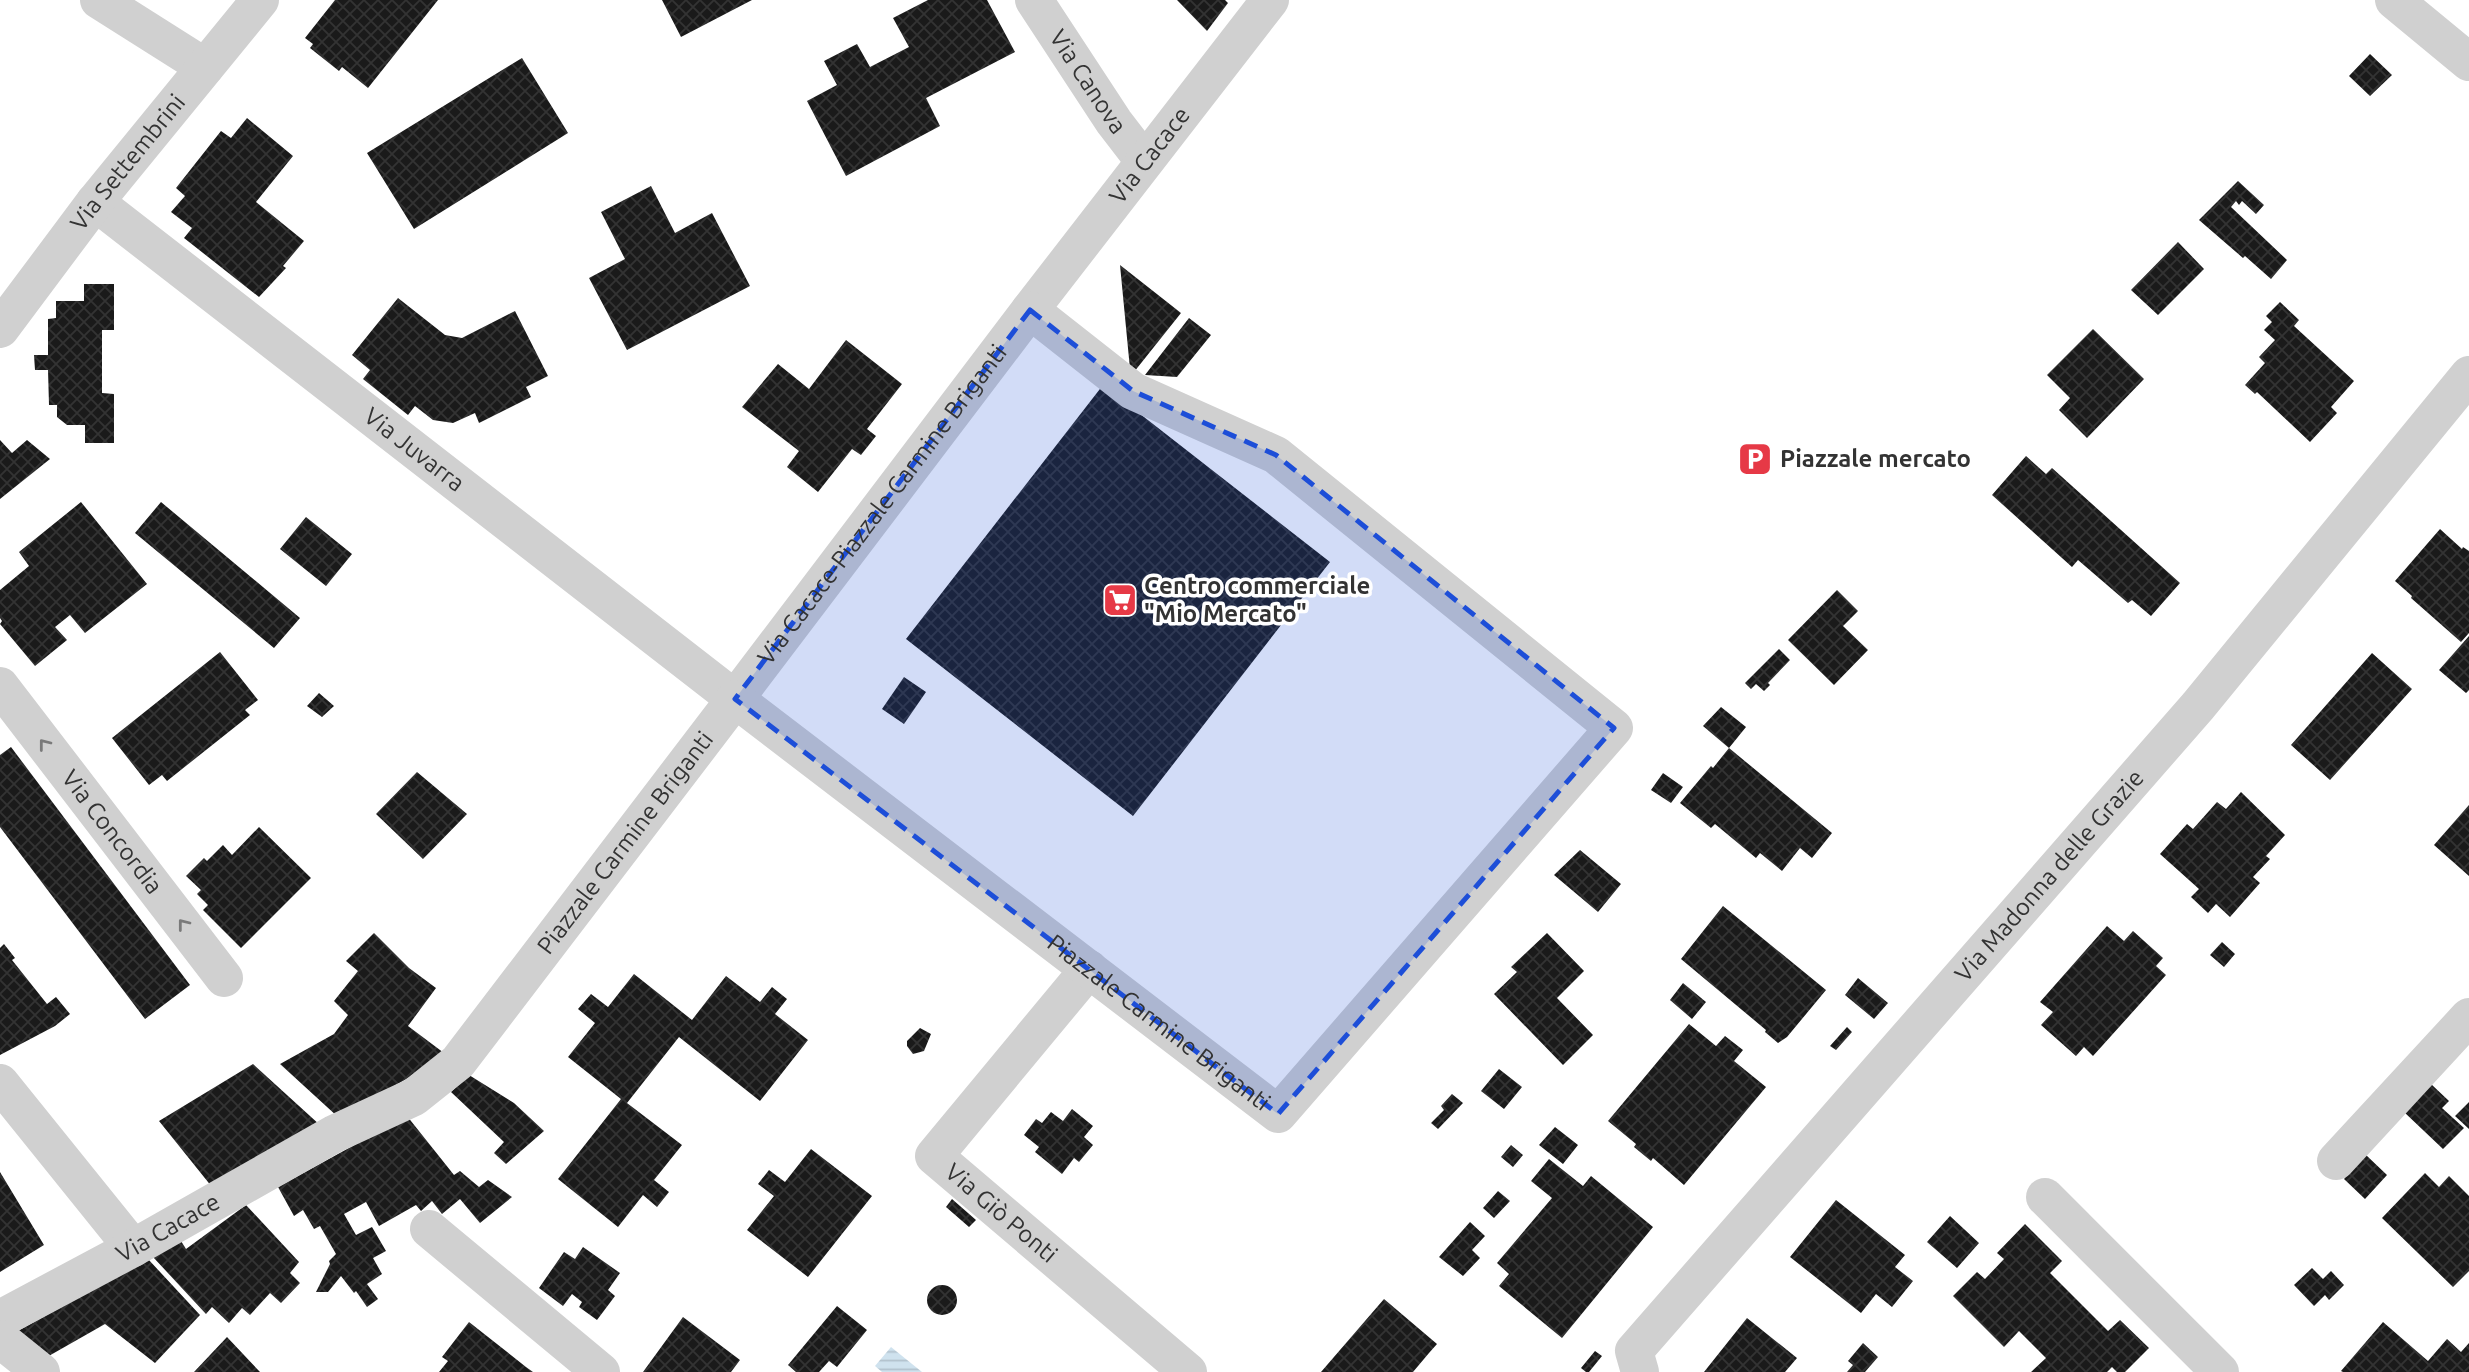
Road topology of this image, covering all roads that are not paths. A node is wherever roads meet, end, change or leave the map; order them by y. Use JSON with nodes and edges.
{"nodes":[{"id":1,"x":99,"y":0,"type":"edge"},
{"id":2,"x":260,"y":0,"type":"edge"},
{"id":3,"x":1034,"y":0,"type":"edge"},
{"id":4,"x":1270,"y":0,"type":"edge"},
{"id":5,"x":2394,"y":0,"type":"edge"},
{"id":6,"x":2469,"y":62,"type":"edge"},
{"id":7,"x":205,"y":67,"type":"junction"},
{"id":8,"x":1144,"y":162,"type":"junction"},
{"id":9,"x":95,"y":202,"type":"junction"},
{"id":10,"x":1030,"y":310,"type":"junction"},
{"id":11,"x":0,"y":329,"type":"edge"},
{"id":12,"x":2469,"y":375,"type":"edge"},
{"id":13,"x":0,"y":686,"type":"edge"},
{"id":14,"x":735,"y":699,"type":"junction"},
{"id":15,"x":1089,"y":969,"type":"junction"},
{"id":16,"x":224,"y":978,"type":"dead end"},
{"id":17,"x":2469,"y":1017,"type":"edge"},
{"id":18,"x":0,"y":1083,"type":"edge"},
{"id":19,"x":334,"y":1134,"type":"joint"},
{"id":20,"x":2336,"y":1161,"type":"dead end"},
{"id":21,"x":2045,"y":1197,"type":"dead end"},
{"id":22,"x":429,"y":1229,"type":"dead end"},
{"id":23,"x":133,"y":1248,"type":"junction"},
{"id":24,"x":0,"y":1319,"type":"edge"},
{"id":25,"x":0,"y":1339,"type":"edge"},
{"id":26,"x":41,"y":1372,"type":"edge"},
{"id":27,"x":601,"y":1372,"type":"edge"},
{"id":28,"x":1188,"y":1372,"type":"edge"},
{"id":29,"x":1640,"y":1372,"type":"edge"},
{"id":30,"x":2220,"y":1372,"type":"edge"}],
"edges":[{"from":1,"to":7,"type":"street"},
{"from":2,"to":7,"type":"street","name":"Via Settembrini"},
{"from":3,"to":8,"type":"street","name":"Via Canova"},
{"from":4,"to":8,"type":"street","name":"Via Cacace"},
{"from":5,"to":6,"type":"street"},
{"from":7,"to":9,"type":"street","name":"Via Settembrini"},
{"from":8,"to":10,"type":"street","name":"Via Cacace"},
{"from":9,"to":11,"type":"street","name":"Via Settembrini"},
{"from":9,"to":14,"type":"street","name":"Via Juvarra"},
{"from":10,"to":14,"type":"street","name":"Via Cacace-Piazzale Carmine Briganti"},
{"from":10,"to":15,"type":"street","name":"Piazzale Carmine Briganti"},
{"from":12,"to":29,"type":"street","name":"Via Madonna delle Grazie"},
{"from":16,"to":13,"type":"street","name":"Via Concordia","one_way":true},
{"from":14,"to":15,"type":"street","name":"Piazzale Carmine Briganti"},
{"from":14,"to":19,"type":"street","name":"Piazzale Carmine Briganti"},
{"from":15,"to":28,"type":"street","name":"Via Giò Ponti"},
{"from":17,"to":20,"type":"street"},
{"from":18,"to":23,"type":"street"},
{"from":19,"to":23,"type":"street","name":"Via Cacace"},
{"from":21,"to":30,"type":"street"},
{"from":22,"to":27,"type":"street"},
{"from":23,"to":24,"type":"street","name":"Via Cacace"},
{"from":25,"to":26,"type":"street"}]}
